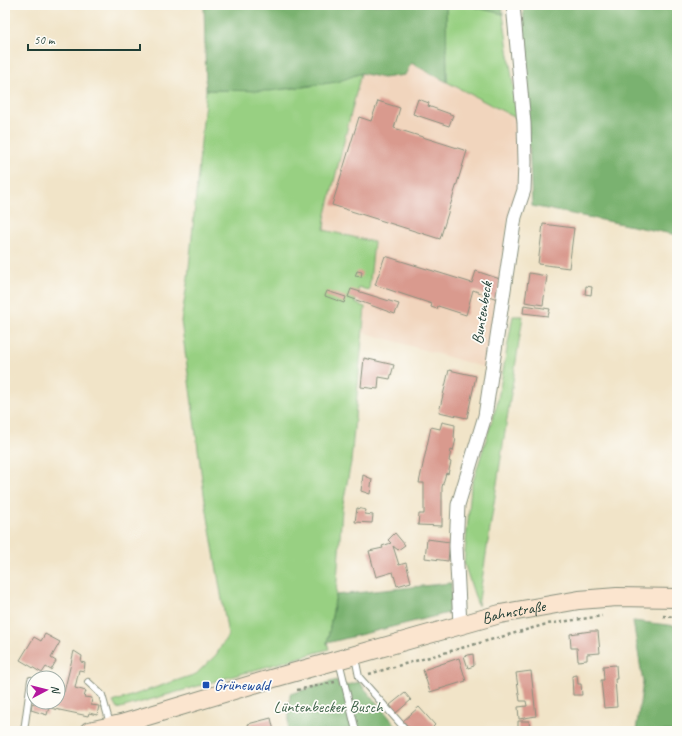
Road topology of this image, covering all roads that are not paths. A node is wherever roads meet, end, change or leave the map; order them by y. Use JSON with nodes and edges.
{"nodes":[{"id":1,"x":513,"y":5,"type":"edge"},
{"id":2,"x":677,"y":598,"type":"edge"},
{"id":3,"x":460,"y":625,"type":"junction"},
{"id":4,"x":346,"y":658,"type":"junction"},
{"id":5,"x":88,"y":682,"type":"dead end"},
{"id":6,"x":27,"y":710,"type":"edge"},
{"id":7,"x":110,"y":726,"type":"junction"},
{"id":8,"x":24,"y":731,"type":"edge"},
{"id":9,"x":89,"y":731,"type":"edge"},
{"id":10,"x":356,"y":731,"type":"edge"},
{"id":11,"x":407,"y":731,"type":"edge"}],
"edges":[{"from":1,"to":3,"type":"street","name":"Buntenbeck"},
{"from":2,"to":3,"type":"main road","name":"Bahnstraße"},
{"from":3,"to":4,"type":"main road","name":"Bahnstraße"},
{"from":4,"to":7,"type":"main road","name":"Bahnstraße"},
{"from":4,"to":10,"type":"lane"},
{"from":4,"to":11,"type":"lane"},
{"from":5,"to":7,"type":"lane"},
{"from":6,"to":8,"type":"lane"},
{"from":7,"to":9,"type":"main road","name":"Bahnstraße"}]}
